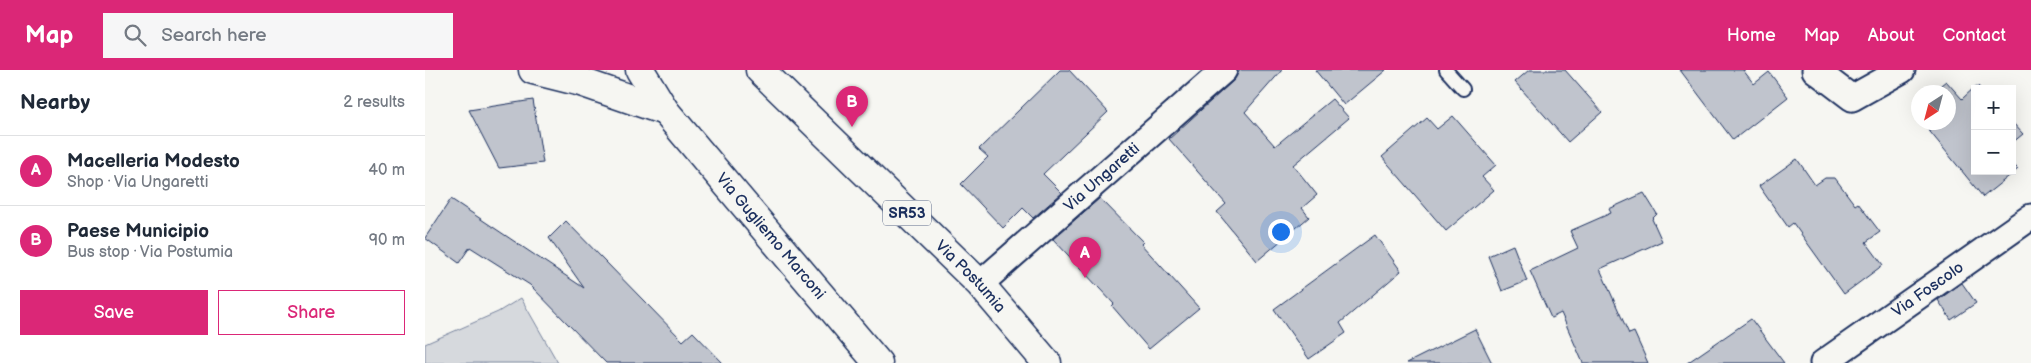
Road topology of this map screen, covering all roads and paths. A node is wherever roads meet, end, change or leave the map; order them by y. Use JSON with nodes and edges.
{"nodes":[{"id":1,"x":533,"y":70,"type":"edge"},
{"id":2,"x":639,"y":70,"type":"edge"},
{"id":3,"x":760,"y":70,"type":"edge"},
{"id":4,"x":1224,"y":70,"type":"edge"},
{"id":5,"x":1446,"y":70,"type":"edge"},
{"id":6,"x":1815,"y":70,"type":"edge"},
{"id":7,"x":1902,"y":70,"type":"edge"},
{"id":8,"x":1463,"y":88,"type":"dead end"},
{"id":9,"x":665,"y":111,"type":"junction"},
{"id":10,"x":2031,"y":217,"type":"edge"},
{"id":11,"x":980,"y":284,"type":"junction"},
{"id":12,"x":878,"y":363,"type":"edge"},
{"id":13,"x":1047,"y":363,"type":"edge"},
{"id":14,"x":1823,"y":363,"type":"edge"}],
"edges":[{"from":1,"to":9,"type":"street"},
{"from":2,"to":9,"type":"street","name":"Via Gugliemo Marconi"},
{"from":3,"to":11,"type":"street","name":"Via Postumia","number":"SR53"},
{"from":4,"to":11,"type":"street","name":"Via Ungaretti"},
{"from":5,"to":8,"type":"lane"},
{"from":6,"to":7,"type":"street"},
{"from":9,"to":12,"type":"street","name":"Via Gugliemo Marconi"},
{"from":10,"to":14,"type":"street","name":"Via Foscolo"},
{"from":11,"to":13,"type":"street","name":"Via Postumia","number":"SR53"}]}
